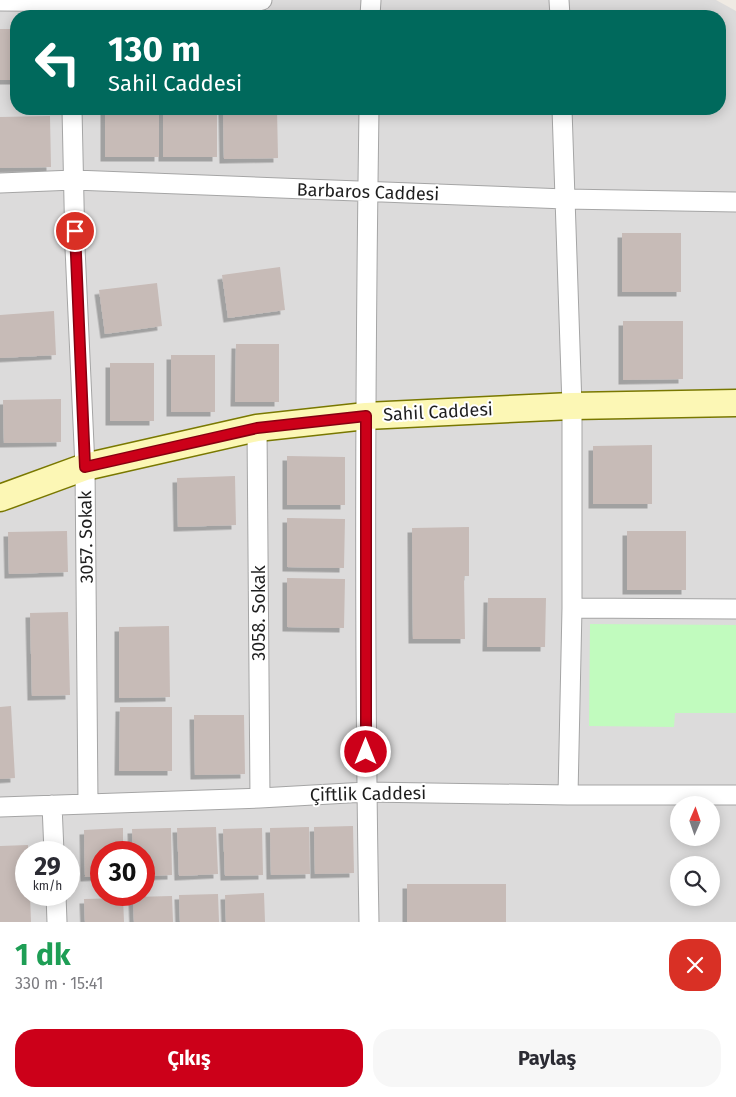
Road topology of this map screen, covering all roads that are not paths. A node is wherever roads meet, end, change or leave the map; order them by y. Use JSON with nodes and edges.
{"nodes":[{"id":1,"x":262,"y":0,"type":"edge"},
{"id":2,"x":0,"y":1,"type":"edge"},
{"id":3,"x":69,"y":6,"type":"edge"},
{"id":4,"x":72,"y":115,"type":"edge"},
{"id":5,"x":369,"y":115,"type":"edge"},
{"id":6,"x":562,"y":115,"type":"edge"},
{"id":7,"x":74,"y":180,"type":"junction"},
{"id":8,"x":0,"y":183,"type":"edge"},
{"id":9,"x":368,"y":192,"type":"junction"},
{"id":10,"x":565,"y":199,"type":"junction"},
{"id":11,"x":736,"y":202,"type":"edge"},
{"id":12,"x":736,"y":403,"type":"edge"},
{"id":13,"x":572,"y":406,"type":"junction"},
{"id":14,"x":366,"y":416,"type":"junction"},
{"id":15,"x":257,"y":428,"type":"junction"},
{"id":16,"x":85,"y":467,"type":"junction"},
{"id":17,"x":0,"y":498,"type":"edge"},
{"id":18,"x":572,"y":608,"type":"junction"},
{"id":19,"x":736,"y":609,"type":"edge"},
{"id":20,"x":366,"y":792,"type":"junction"},
{"id":21,"x":568,"y":795,"type":"junction"},
{"id":22,"x":736,"y":795,"type":"edge"},
{"id":23,"x":260,"y":798,"type":"junction"},
{"id":24,"x":52,"y":804,"type":"junction"},
{"id":25,"x":88,"y":804,"type":"junction"},
{"id":26,"x":0,"y":807,"type":"edge"},
{"id":27,"x":54,"y":841,"type":"edge"},
{"id":28,"x":57,"y":906,"type":"edge"},
{"id":29,"x":58,"y":922,"type":"edge"},
{"id":30,"x":368,"y":922,"type":"edge"}],
"edges":[{"from":1,"to":3,"type":"street"},
{"from":2,"to":3,"type":"street"},
{"from":4,"to":7,"type":"street","name":"3057. Sokak"},
{"from":5,"to":9,"type":"street"},
{"from":6,"to":10,"type":"street"},
{"from":7,"to":8,"type":"street","name":"Barbaros Caddesi"},
{"from":7,"to":9,"type":"street","name":"Barbaros Caddesi"},
{"from":7,"to":16,"type":"street","name":"3057. Sokak"},
{"from":9,"to":10,"type":"street","name":"Barbaros Caddesi"},
{"from":9,"to":14,"type":"street"},
{"from":10,"to":11,"type":"street","name":"Barbaros Caddesi"},
{"from":10,"to":13,"type":"street"},
{"from":12,"to":13,"type":"street","name":"Sahil Caddesi"},
{"from":13,"to":14,"type":"street","name":"Sahil Caddesi"},
{"from":13,"to":18,"type":"street"},
{"from":14,"to":15,"type":"street","name":"Sahil Caddesi"},
{"from":14,"to":20,"type":"street"},
{"from":15,"to":16,"type":"street","name":"Sahil Caddesi"},
{"from":15,"to":23,"type":"street","name":"3058. Sokak"},
{"from":16,"to":17,"type":"street","name":"Sahil Caddesi"},
{"from":16,"to":25,"type":"street","name":"3057. Sokak"},
{"from":18,"to":19,"type":"street"},
{"from":18,"to":21,"type":"street"},
{"from":20,"to":21,"type":"street","name":"Çiftlik Caddesi"},
{"from":20,"to":23,"type":"street","name":"Çiftlik Caddesi"},
{"from":20,"to":30,"type":"street"},
{"from":21,"to":22,"type":"street","name":"Çiftlik Caddesi"},
{"from":23,"to":25,"type":"street","name":"Çiftlik Caddesi"},
{"from":24,"to":25,"type":"street","name":"Çiftlik Caddesi"},
{"from":24,"to":26,"type":"street","name":"Çiftlik Caddesi"},
{"from":24,"to":27,"type":"street"},
{"from":28,"to":29,"type":"street"}]}
